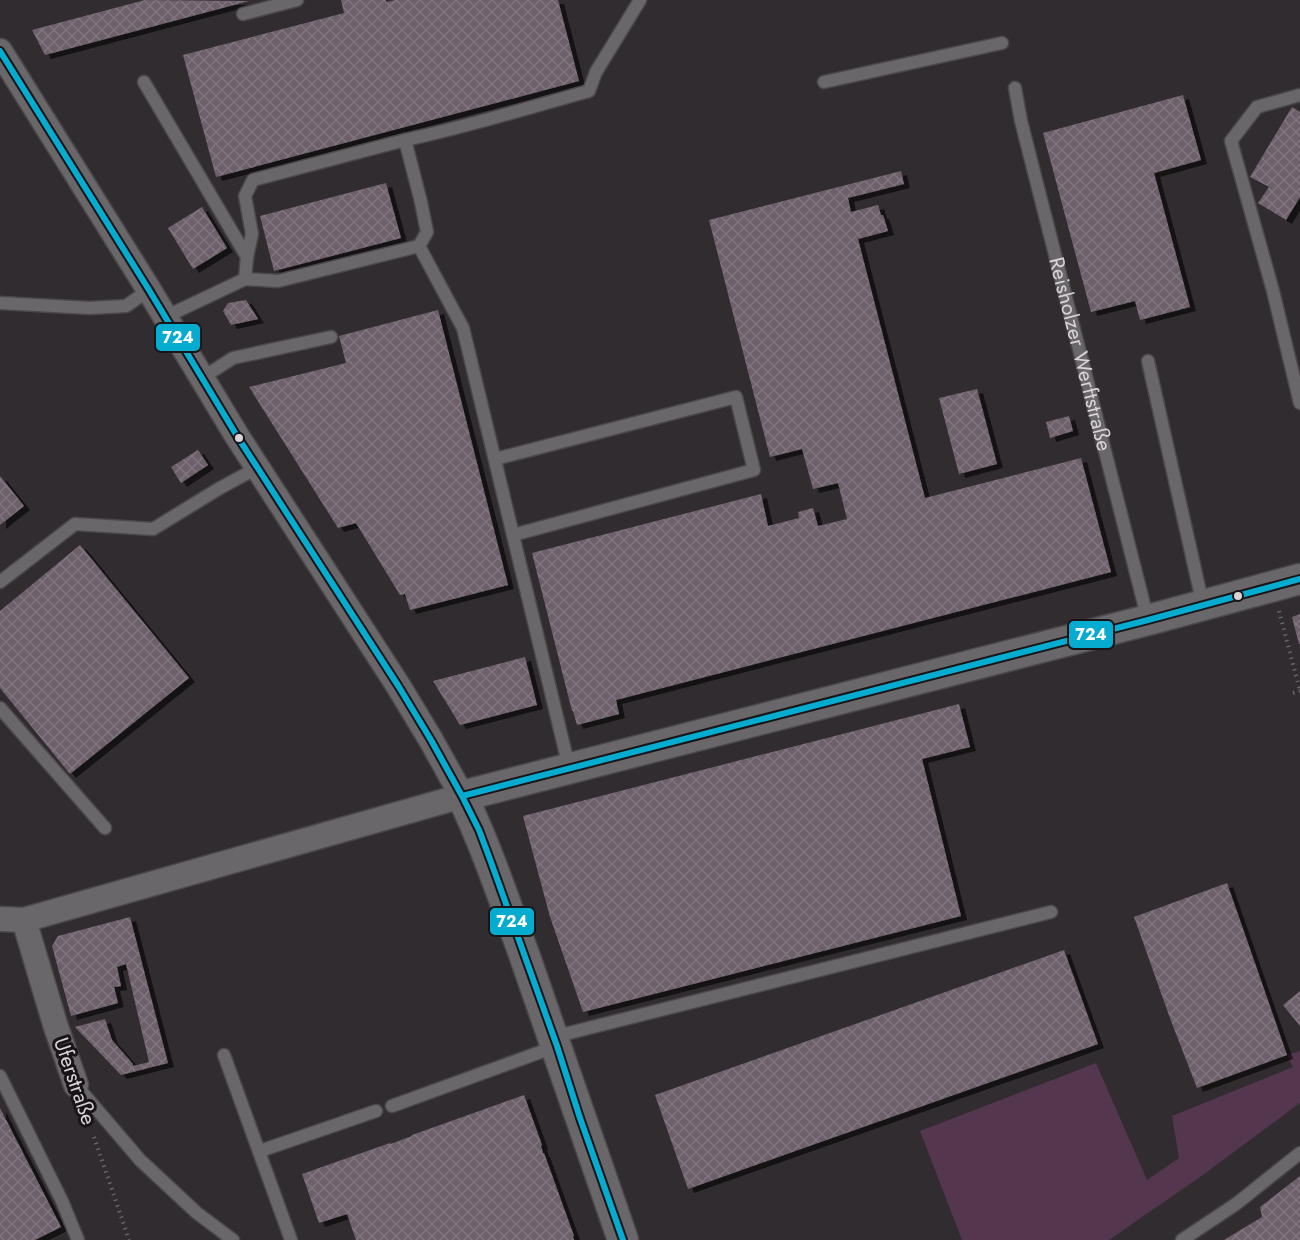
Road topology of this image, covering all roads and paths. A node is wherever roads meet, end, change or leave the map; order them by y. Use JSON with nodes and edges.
{"nodes":[{"id":1,"x":297,"y":0,"type":"edge"},
{"id":2,"x":640,"y":0,"type":"edge"},
{"id":3,"x":243,"y":14,"type":"dead end"},
{"id":4,"x":1002,"y":43,"type":"dead end"},
{"id":5,"x":0,"y":51,"type":"edge"},
{"id":6,"x":144,"y":82,"type":"dead end"},
{"id":7,"x":824,"y":82,"type":"dead end"},
{"id":8,"x":1015,"y":88,"type":"dead end"},
{"id":9,"x":1300,"y":95,"type":"edge"},
{"id":10,"x":405,"y":140,"type":"junction"},
{"id":11,"x":419,"y":246,"type":"junction"},
{"id":12,"x":247,"y":257,"type":"junction"},
{"id":13,"x":245,"y":279,"type":"junction"},
{"id":14,"x":148,"y":290,"type":"junction"},
{"id":15,"x":0,"y":303,"type":"edge"},
{"id":16,"x":165,"y":317,"type":"junction"},
{"id":17,"x":331,"y":337,"type":"dead end"},
{"id":18,"x":1148,"y":361,"type":"dead end"},
{"id":19,"x":202,"y":378,"type":"junction"},
{"id":20,"x":1300,"y":403,"type":"edge"},
{"id":21,"x":495,"y":459,"type":"junction"},
{"id":22,"x":257,"y":468,"type":"junction"},
{"id":23,"x":513,"y":535,"type":"junction"},
{"id":24,"x":0,"y":582,"type":"edge"},
{"id":25,"x":1286,"y":582,"type":"edge"},
{"id":26,"x":1203,"y":605,"type":"junction"},
{"id":27,"x":1148,"y":620,"type":"junction"},
{"id":28,"x":1300,"y":691,"type":"edge"},
{"id":29,"x":1293,"y":693,"type":"dead end"},
{"id":30,"x":0,"y":708,"type":"edge"},
{"id":31,"x":569,"y":768,"type":"junction"},
{"id":32,"x":462,"y":796,"type":"junction"},
{"id":33,"x":105,"y":828,"type":"dead end"},
{"id":34,"x":1051,"y":912,"type":"dead end"},
{"id":35,"x":12,"y":920,"type":"edge"},
{"id":36,"x":555,"y":1041,"type":"junction"},
{"id":37,"x":224,"y":1055,"type":"dead end"},
{"id":38,"x":0,"y":1076,"type":"edge"},
{"id":39,"x":76,"y":1085,"type":"joint"},
{"id":40,"x":392,"y":1106,"type":"dead end"},
{"id":41,"x":376,"y":1111,"type":"dead end"},
{"id":42,"x":94,"y":1136,"type":"dead end"},
{"id":43,"x":260,"y":1150,"type":"junction"},
{"id":44,"x":1300,"y":1154,"type":"edge"},
{"id":45,"x":78,"y":1240,"type":"edge"},
{"id":46,"x":129,"y":1240,"type":"edge"},
{"id":47,"x":233,"y":1240,"type":"edge"},
{"id":48,"x":291,"y":1240,"type":"edge"},
{"id":49,"x":623,"y":1240,"type":"edge"},
{"id":50,"x":1182,"y":1240,"type":"edge"}],
"edges":[{"from":1,"to":3,"type":"lane"},
{"from":2,"to":10,"type":"lane"},
{"from":4,"to":7,"type":"lane"},
{"from":5,"to":14,"type":"street"},
{"from":6,"to":12,"type":"lane"},
{"from":8,"to":27,"type":"lane","name":"Reisholzer Werftstraße"},
{"from":9,"to":20,"type":"lane"},
{"from":10,"to":11,"type":"lane"},
{"from":10,"to":12,"type":"lane"},
{"from":11,"to":13,"type":"lane"},
{"from":11,"to":21,"type":"lane"},
{"from":12,"to":13,"type":"lane"},
{"from":13,"to":16,"type":"lane"},
{"from":14,"to":15,"type":"lane"},
{"from":14,"to":16,"type":"street"},
{"from":16,"to":19,"type":"street"},
{"from":17,"to":19,"type":"lane"},
{"from":18,"to":26,"type":"lane"},
{"from":19,"to":22,"type":"street"},
{"from":21,"to":23,"type":"lane"},
{"from":21,"to":23,"type":"lane"},
{"from":22,"to":24,"type":"lane"},
{"from":22,"to":32,"type":"street"},
{"from":23,"to":31,"type":"lane"},
{"from":25,"to":26,"type":"street"},
{"from":25,"to":28,"type":"path"},
{"from":26,"to":27,"type":"street"},
{"from":27,"to":31,"type":"street"},
{"from":28,"to":29,"type":"path"},
{"from":30,"to":33,"type":"lane"},
{"from":31,"to":32,"type":"street"},
{"from":32,"to":35,"type":"street"},
{"from":32,"to":36,"type":"street"},
{"from":34,"to":36,"type":"lane"},
{"from":35,"to":39,"type":"street","name":"Uferstraße"},
{"from":36,"to":40,"type":"lane"},
{"from":36,"to":49,"type":"street"},
{"from":37,"to":43,"type":"lane"},
{"from":38,"to":45,"type":"lane"},
{"from":39,"to":47,"type":"lane"},
{"from":41,"to":43,"type":"lane"},
{"from":42,"to":46,"type":"path","name":"Uferstraße"},
{"from":43,"to":48,"type":"lane"},
{"from":44,"to":50,"type":"lane"}]}
